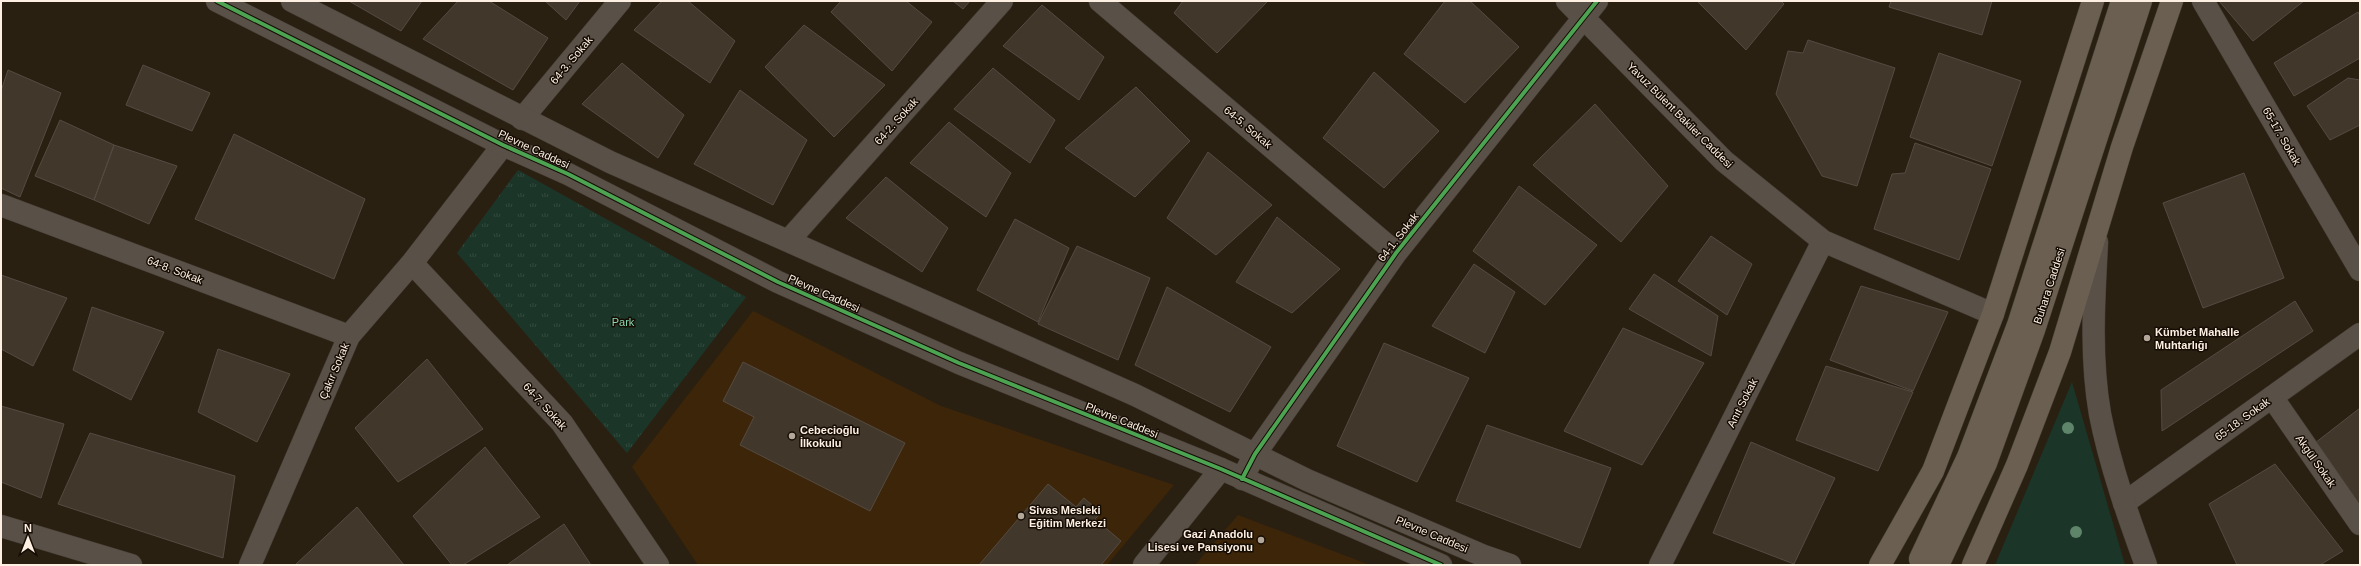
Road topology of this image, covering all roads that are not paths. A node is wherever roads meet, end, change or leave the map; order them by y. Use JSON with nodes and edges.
{"nodes":[{"id":1,"x":217,"y":1,"type":"edge"},
{"id":2,"x":292,"y":1,"type":"edge"},
{"id":3,"x":620,"y":1,"type":"edge"},
{"id":4,"x":1002,"y":1,"type":"edge"},
{"id":5,"x":1100,"y":1,"type":"edge"},
{"id":6,"x":1567,"y":1,"type":"edge"},
{"id":7,"x":1597,"y":1,"type":"edge"},
{"id":8,"x":2093,"y":1,"type":"edge"},
{"id":9,"x":2122,"y":1,"type":"edge"},
{"id":10,"x":2141,"y":1,"type":"edge"},
{"id":11,"x":2172,"y":1,"type":"edge"},
{"id":12,"x":2203,"y":1,"type":"edge"},
{"id":13,"x":1584,"y":18,"type":"junction"},
{"id":14,"x":522,"y":119,"type":"junction"},
{"id":15,"x":503,"y":145,"type":"junction"},
{"id":16,"x":1,"y":205,"type":"edge"},
{"id":17,"x":2098,"y":223,"type":"junction"},
{"id":18,"x":789,"y":240,"type":"junction"},
{"id":19,"x":1823,"y":241,"type":"junction"},
{"id":20,"x":1396,"y":253,"type":"junction"},
{"id":21,"x":412,"y":262,"type":"junction"},
{"id":22,"x":2360,"y":270,"type":"edge"},
{"id":23,"x":1993,"y":314,"type":"junction"},
{"id":24,"x":2360,"y":334,"type":"edge"},
{"id":25,"x":349,"y":336,"type":"junction"},
{"id":26,"x":2272,"y":397,"type":"junction"},
{"id":27,"x":1255,"y":454,"type":"junction"},
{"id":28,"x":1220,"y":469,"type":"junction"},
{"id":29,"x":1242,"y":479,"type":"junction"},
{"id":30,"x":2124,"y":503,"type":"junction"},
{"id":31,"x":2360,"y":524,"type":"edge"},
{"id":32,"x":1,"y":526,"type":"edge"},
{"id":33,"x":1929,"y":562,"type":"edge"},
{"id":34,"x":131,"y":565,"type":"edge"},
{"id":35,"x":250,"y":565,"type":"edge"},
{"id":36,"x":658,"y":565,"type":"edge"},
{"id":37,"x":1144,"y":565,"type":"edge"},
{"id":38,"x":1441,"y":565,"type":"edge"},
{"id":39,"x":1510,"y":565,"type":"edge"},
{"id":40,"x":1660,"y":565,"type":"edge"},
{"id":41,"x":1880,"y":565,"type":"edge"},
{"id":42,"x":1973,"y":565,"type":"edge"},
{"id":43,"x":2146,"y":565,"type":"edge"}],
"edges":[{"from":1,"to":15,"type":"street","name":"Plevne Caddesi"},
{"from":2,"to":14,"type":"street","name":"Plevne Caddesi"},
{"from":3,"to":14,"type":"street","name":"64-3. Sokak"},
{"from":4,"to":18,"type":"street","name":"64-2. Sokak"},
{"from":5,"to":20,"type":"street","name":"64-5. Sokak"},
{"from":6,"to":13,"type":"street","name":"Yavuz Bülent Bakiler Caddesi"},
{"from":7,"to":13,"type":"street","name":"64-1. Sokak"},
{"from":8,"to":23,"type":"main road"},
{"from":9,"to":33,"type":"main road","name":"Buhara Caddesi"},
{"from":10,"to":33,"type":"main road","name":"Buhara Caddesi"},
{"from":11,"to":17,"type":"main road"},
{"from":12,"to":22,"type":"street","name":"65-17. Sokak"},
{"from":13,"to":19,"type":"street","name":"Yavuz Bülent Bakiler Caddesi"},
{"from":13,"to":20,"type":"street","name":"64-1. Sokak"},
{"from":14,"to":18,"type":"street","name":"Plevne Caddesi"},
{"from":15,"to":21,"type":"street","name":"Çakır Sokak"},
{"from":15,"to":28,"type":"street","name":"Plevne Caddesi"},
{"from":16,"to":25,"type":"street","name":"64-8. Sokak"},
{"from":17,"to":30,"type":"street"},
{"from":17,"to":42,"type":"main road"},
{"from":18,"to":27,"type":"street","name":"Plevne Caddesi"},
{"from":19,"to":23,"type":"street","name":"Yavuz Bülent Bakiler Caddesi"},
{"from":19,"to":40,"type":"street","name":"Anıt Sokak"},
{"from":20,"to":27,"type":"street","name":"64-1. Sokak"},
{"from":21,"to":25,"type":"street","name":"Çakır Sokak"},
{"from":21,"to":36,"type":"street","name":"64-7. Sokak"},
{"from":23,"to":41,"type":"main road"},
{"from":24,"to":26,"type":"street","name":"65-18. Sokak"},
{"from":25,"to":35,"type":"street","name":"Çakır Sokak"},
{"from":26,"to":30,"type":"street","name":"65-18. Sokak"},
{"from":26,"to":31,"type":"street","name":"Akgül Sokak"},
{"from":27,"to":29,"type":"street","name":"64-1. Sokak"},
{"from":27,"to":39,"type":"street","name":"Plevne Caddesi"},
{"from":28,"to":29,"type":"street","name":"Plevne Caddesi"},
{"from":28,"to":37,"type":"street"},
{"from":29,"to":38,"type":"street","name":"Plevne Caddesi"},
{"from":30,"to":43,"type":"street"},
{"from":32,"to":34,"type":"street"}]}
